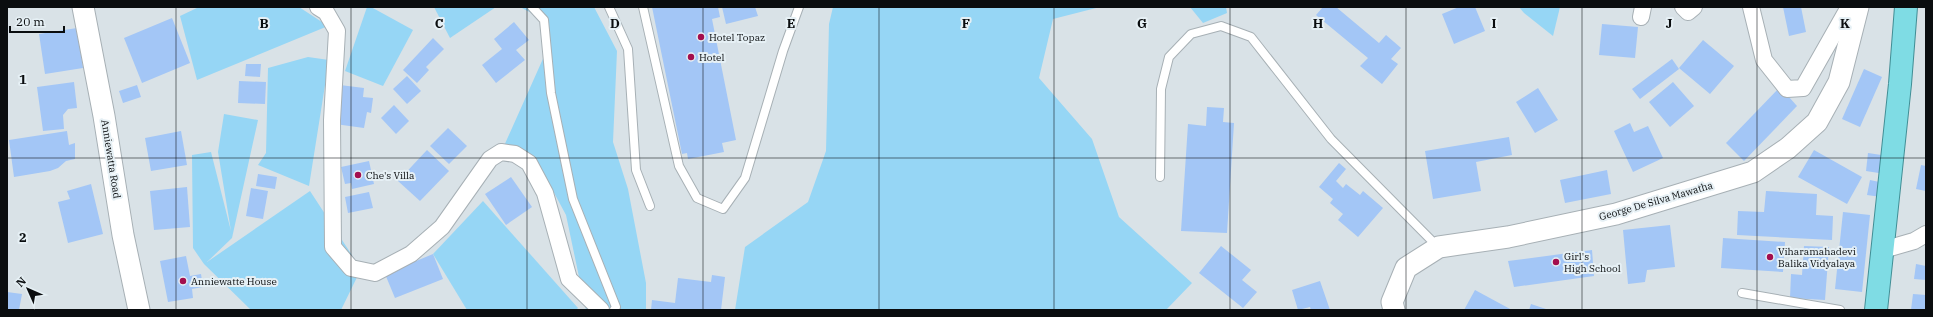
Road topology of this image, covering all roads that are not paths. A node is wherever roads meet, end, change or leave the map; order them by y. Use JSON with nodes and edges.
{"nodes":[{"id":1,"x":318,"y":7,"type":"edge"},
{"id":2,"x":532,"y":7,"type":"edge"},
{"id":3,"x":609,"y":7,"type":"edge"},
{"id":4,"x":643,"y":7,"type":"edge"},
{"id":5,"x":799,"y":7,"type":"edge"},
{"id":6,"x":1683,"y":7,"type":"edge"},
{"id":7,"x":1694,"y":7,"type":"edge"},
{"id":8,"x":1751,"y":7,"type":"edge"},
{"id":9,"x":1849,"y":7,"type":"edge"},
{"id":10,"x":1858,"y":7,"type":"edge"},
{"id":11,"x":1906,"y":7,"type":"edge"},
{"id":12,"x":84,"y":9,"type":"edge"},
{"id":13,"x":1160,"y":177,"type":"dead end"},
{"id":14,"x":650,"y":206,"type":"dead end"},
{"id":15,"x":1926,"y":234,"type":"edge"},
{"id":16,"x":1439,"y":247,"type":"junction"},
{"id":17,"x":1883,"y":250,"type":"junction"},
{"id":18,"x":1742,"y":293,"type":"dead end"},
{"id":19,"x":139,"y":310,"type":"edge"},
{"id":20,"x":601,"y":310,"type":"edge"},
{"id":21,"x":614,"y":310,"type":"edge"},
{"id":22,"x":1394,"y":310,"type":"edge"},
{"id":23,"x":1840,"y":310,"type":"edge"},
{"id":24,"x":1876,"y":310,"type":"edge"}],
"edges":[{"from":1,"to":20,"type":"street"},
{"from":2,"to":21,"type":"lane"},
{"from":3,"to":14,"type":"lane"},
{"from":4,"to":5,"type":"lane"},
{"from":6,"to":7,"type":"street"},
{"from":8,"to":9,"type":"street"},
{"from":10,"to":16,"type":"street","name":"George De Silva Mawatha"},
{"from":11,"to":17,"type":"highway"},
{"from":12,"to":19,"type":"street","name":"Anniewatta Road"},
{"from":13,"to":16,"type":"lane"},
{"from":15,"to":17,"type":"street"},
{"from":16,"to":22,"type":"street","name":"George De Silva Mawatha"},
{"from":17,"to":24,"type":"highway"},
{"from":18,"to":23,"type":"lane"}]}
